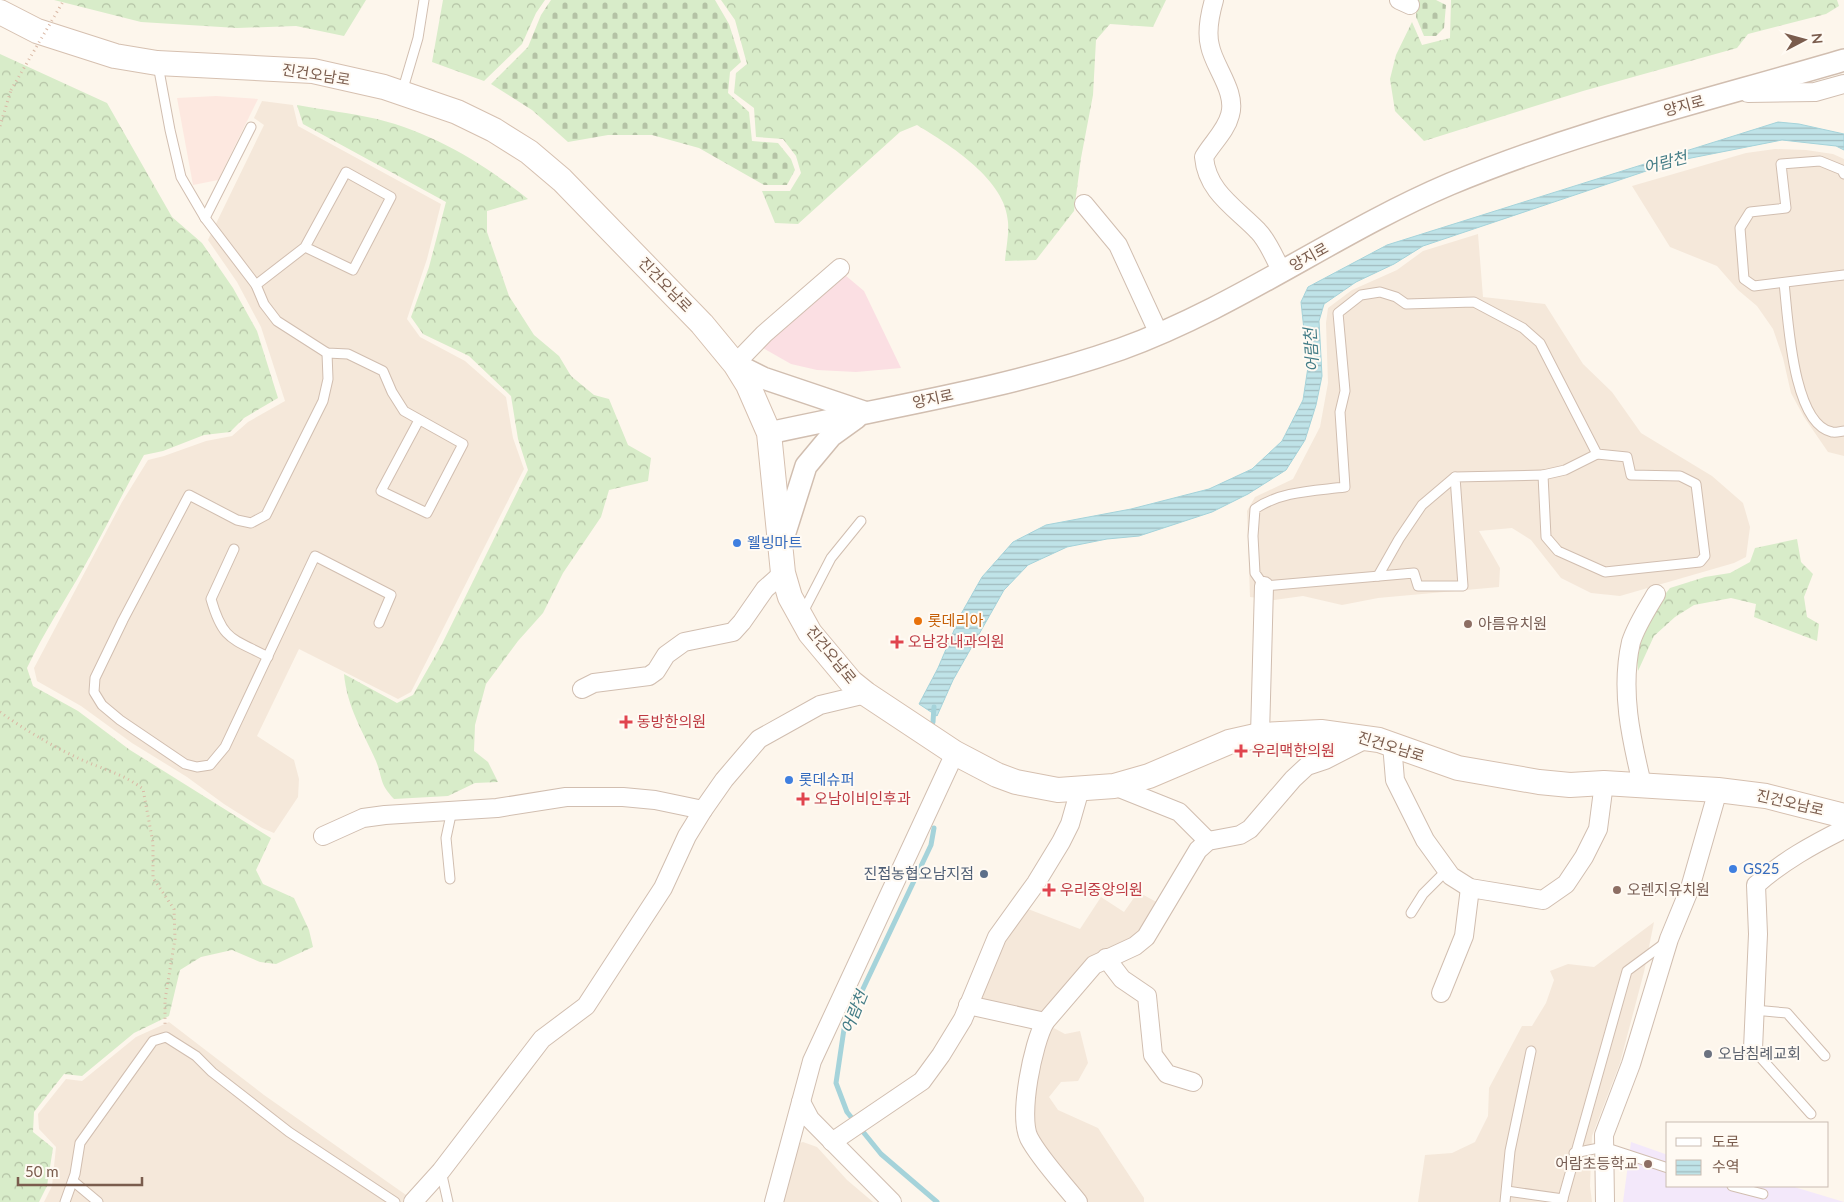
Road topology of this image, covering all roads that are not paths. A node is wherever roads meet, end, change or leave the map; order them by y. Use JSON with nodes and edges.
{"nodes":[{"id":1,"x":424,"y":0,"type":"edge"},
{"id":2,"x":1214,"y":0,"type":"edge"},
{"id":3,"x":0,"y":12,"type":"edge"},
{"id":4,"x":1844,"y":60,"type":"edge"},
{"id":5,"x":158,"y":63,"type":"junction"},
{"id":6,"x":1844,"y":84,"type":"edge"},
{"id":7,"x":402,"y":92,"type":"junction"},
{"id":8,"x":1732,"y":93,"type":"junction"},
{"id":9,"x":251,"y":127,"type":"dead end"},
{"id":10,"x":1844,"y":174,"type":"edge"},
{"id":11,"x":1084,"y":204,"type":"dead end"},
{"id":12,"x":205,"y":218,"type":"junction"},
{"id":13,"x":305,"y":247,"type":"junction"},
{"id":14,"x":840,"y":268,"type":"dead end"},
{"id":15,"x":1282,"y":272,"type":"junction"},
{"id":16,"x":1844,"y":275,"type":"edge"},
{"id":17,"x":1784,"y":283,"type":"junction"},
{"id":18,"x":256,"y":284,"type":"junction"},
{"id":19,"x":1158,"y":334,"type":"junction"},
{"id":20,"x":327,"y":353,"type":"junction"},
{"id":21,"x":735,"y":364,"type":"junction"},
{"id":22,"x":864,"y":412,"type":"junction"},
{"id":23,"x":419,"y":420,"type":"dead end"},
{"id":24,"x":1844,"y":431,"type":"edge"},
{"id":25,"x":770,"y":433,"type":"junction"},
{"id":26,"x":1597,"y":454,"type":"junction"},
{"id":27,"x":1544,"y":475,"type":"junction"},
{"id":28,"x":1455,"y":477,"type":"junction"},
{"id":29,"x":861,"y":521,"type":"dead end"},
{"id":30,"x":234,"y":549,"type":"dead end"},
{"id":31,"x":780,"y":550,"type":"junction"},
{"id":32,"x":783,"y":573,"type":"junction"},
{"id":33,"x":1378,"y":576,"type":"junction"},
{"id":34,"x":1264,"y":586,"type":"junction"},
{"id":35,"x":1656,"y":594,"type":"dead end"},
{"id":36,"x":800,"y":616,"type":"junction"},
{"id":37,"x":379,"y":623,"type":"dead end"},
{"id":38,"x":268,"y":657,"type":"junction"},
{"id":39,"x":582,"y":689,"type":"dead end"},
{"id":40,"x":866,"y":694,"type":"junction"},
{"id":41,"x":1260,"y":734,"type":"junction"},
{"id":42,"x":1368,"y":738,"type":"junction"},
{"id":43,"x":1392,"y":744,"type":"junction"},
{"id":44,"x":955,"y":753,"type":"junction"},
{"id":45,"x":1604,"y":782,"type":"junction"},
{"id":46,"x":1642,"y":784,"type":"junction"},
{"id":47,"x":1114,"y":786,"type":"junction"},
{"id":48,"x":1080,"y":789,"type":"junction"},
{"id":49,"x":1718,"y":790,"type":"junction"},
{"id":50,"x":452,"y":810,"type":"junction"},
{"id":51,"x":703,"y":810,"type":"junction"},
{"id":52,"x":1844,"y":816,"type":"edge"},
{"id":53,"x":1844,"y":829,"type":"edge"},
{"id":54,"x":323,"y":836,"type":"dead end"},
{"id":55,"x":1208,"y":841,"type":"junction"},
{"id":56,"x":1447,"y":870,"type":"junction"},
{"id":57,"x":450,"y":879,"type":"dead end"},
{"id":58,"x":1470,"y":888,"type":"junction"},
{"id":59,"x":1411,"y":913,"type":"dead end"},
{"id":60,"x":1669,"y":939,"type":"junction"},
{"id":61,"x":1106,"y":958,"type":"junction"},
{"id":62,"x":1441,"y":993,"type":"dead end"},
{"id":63,"x":968,"y":1005,"type":"junction"},
{"id":64,"x":1754,"y":1010,"type":"junction"},
{"id":65,"x":1045,"y":1022,"type":"junction"},
{"id":66,"x":1753,"y":1049,"type":"joint"},
{"id":67,"x":1530,"y":1051,"type":"dead end"},
{"id":68,"x":1825,"y":1056,"type":"dead end"},
{"id":69,"x":1192,"y":1082,"type":"dead end"},
{"id":70,"x":801,"y":1102,"type":"junction"},
{"id":71,"x":1811,"y":1114,"type":"dead end"},
{"id":72,"x":832,"y":1142,"type":"junction"},
{"id":73,"x":1604,"y":1147,"type":"junction"},
{"id":74,"x":1574,"y":1153,"type":"junction"},
{"id":75,"x":1666,"y":1167,"type":"edge"},
{"id":76,"x":441,"y":1171,"type":"junction"},
{"id":77,"x":73,"y":1181,"type":"junction"},
{"id":78,"x":1736,"y":1187,"type":"edge"},
{"id":79,"x":1507,"y":1192,"type":"junction"},
{"id":80,"x":1763,"y":1194,"type":"dead end"},
{"id":81,"x":1562,"y":1201,"type":"edge"},
{"id":82,"x":66,"y":1202,"type":"edge"},
{"id":83,"x":98,"y":1202,"type":"edge"},
{"id":84,"x":395,"y":1202,"type":"edge"},
{"id":85,"x":413,"y":1202,"type":"edge"},
{"id":86,"x":448,"y":1202,"type":"edge"},
{"id":87,"x":774,"y":1202,"type":"edge"},
{"id":88,"x":892,"y":1202,"type":"edge"},
{"id":89,"x":1078,"y":1202,"type":"edge"},
{"id":90,"x":1505,"y":1202,"type":"edge"},
{"id":91,"x":1605,"y":1202,"type":"edge"}],
"edges":[{"from":1,"to":7,"type":"lane"},
{"from":2,"to":15,"type":"street"},
{"from":3,"to":5,"type":"main road","name":"진건오남로"},
{"from":4,"to":8,"type":"street","name":"양지로"},
{"from":5,"to":7,"type":"main road","name":"진건오남로"},
{"from":5,"to":12,"type":"lane"},
{"from":6,"to":8,"type":"street"},
{"from":7,"to":21,"type":"main road","name":"진건오남로"},
{"from":8,"to":15,"type":"street","name":"양지로"},
{"from":9,"to":12,"type":"lane"},
{"from":10,"to":17,"type":"lane"},
{"from":11,"to":19,"type":"street"},
{"from":12,"to":18,"type":"lane"},
{"from":13,"to":13,"type":"lane"},
{"from":13,"to":18,"type":"lane"},
{"from":14,"to":21,"type":"street"},
{"from":15,"to":19,"type":"street","name":"양지로"},
{"from":16,"to":17,"type":"lane"},
{"from":17,"to":24,"type":"lane"},
{"from":18,"to":20,"type":"lane"},
{"from":19,"to":22,"type":"street","name":"양지로"},
{"from":20,"to":23,"type":"lane"},
{"from":20,"to":38,"type":"lane"},
{"from":21,"to":22,"type":"street"},
{"from":21,"to":25,"type":"main road","name":"진건오남로"},
{"from":22,"to":25,"type":"street","name":"양지로"},
{"from":22,"to":31,"type":"street"},
{"from":25,"to":31,"type":"main road","name":"진건오남로"},
{"from":26,"to":27,"type":"lane"},
{"from":26,"to":27,"type":"lane"},
{"from":26,"to":34,"type":"lane"},
{"from":27,"to":28,"type":"lane"},
{"from":28,"to":33,"type":"lane"},
{"from":28,"to":33,"type":"lane"},
{"from":29,"to":36,"type":"lane"},
{"from":30,"to":38,"type":"lane"},
{"from":31,"to":32,"type":"main road","name":"진건오남로"},
{"from":32,"to":36,"type":"main road","name":"진건오남로"},
{"from":32,"to":39,"type":"street"},
{"from":33,"to":34,"type":"lane"},
{"from":34,"to":41,"type":"street"},
{"from":35,"to":46,"type":"street"},
{"from":36,"to":40,"type":"main road","name":"진건오남로"},
{"from":37,"to":38,"type":"lane"},
{"from":40,"to":44,"type":"main road","name":"진건오남로"},
{"from":40,"to":51,"type":"street"},
{"from":41,"to":42,"type":"main road","name":"진건오남로"},
{"from":41,"to":47,"type":"main road","name":"진건오남로"},
{"from":42,"to":43,"type":"main road","name":"진건오남로"},
{"from":42,"to":55,"type":"street"},
{"from":43,"to":45,"type":"main road","name":"진건오남로"},
{"from":43,"to":56,"type":"street"},
{"from":44,"to":48,"type":"main road","name":"진건오남로"},
{"from":44,"to":70,"type":"street"},
{"from":45,"to":46,"type":"main road","name":"진건오남로"},
{"from":45,"to":58,"type":"street"},
{"from":46,"to":49,"type":"main road","name":"진건오남로"},
{"from":47,"to":48,"type":"main road","name":"진건오남로"},
{"from":47,"to":55,"type":"street"},
{"from":48,"to":63,"type":"street"},
{"from":49,"to":52,"type":"main road","name":"진건오남로"},
{"from":49,"to":60,"type":"street"},
{"from":50,"to":51,"type":"street"},
{"from":50,"to":54,"type":"street"},
{"from":50,"to":57,"type":"lane"},
{"from":51,"to":76,"type":"street"},
{"from":53,"to":64,"type":"street"},
{"from":55,"to":61,"type":"street"},
{"from":56,"to":58,"type":"street"},
{"from":56,"to":59,"type":"lane"},
{"from":58,"to":62,"type":"street"},
{"from":60,"to":73,"type":"street"},
{"from":60,"to":74,"type":"lane"},
{"from":61,"to":65,"type":"street"},
{"from":61,"to":69,"type":"street"},
{"from":63,"to":65,"type":"street"},
{"from":63,"to":72,"type":"street"},
{"from":64,"to":66,"type":"street"},
{"from":64,"to":68,"type":"lane"},
{"from":65,"to":89,"type":"street"},
{"from":66,"to":71,"type":"lane"},
{"from":67,"to":79,"type":"lane"},
{"from":70,"to":72,"type":"street"},
{"from":70,"to":87,"type":"street"},
{"from":72,"to":88,"type":"street"},
{"from":73,"to":74,"type":"lane"},
{"from":73,"to":75,"type":"lane"},
{"from":73,"to":91,"type":"street"},
{"from":74,"to":81,"type":"lane"},
{"from":76,"to":85,"type":"street"},
{"from":76,"to":86,"type":"lane"},
{"from":77,"to":82,"type":"lane"},
{"from":77,"to":83,"type":"lane"},
{"from":77,"to":84,"type":"lane"},
{"from":78,"to":80,"type":"lane"},
{"from":79,"to":81,"type":"lane"},
{"from":79,"to":90,"type":"lane"}]}
